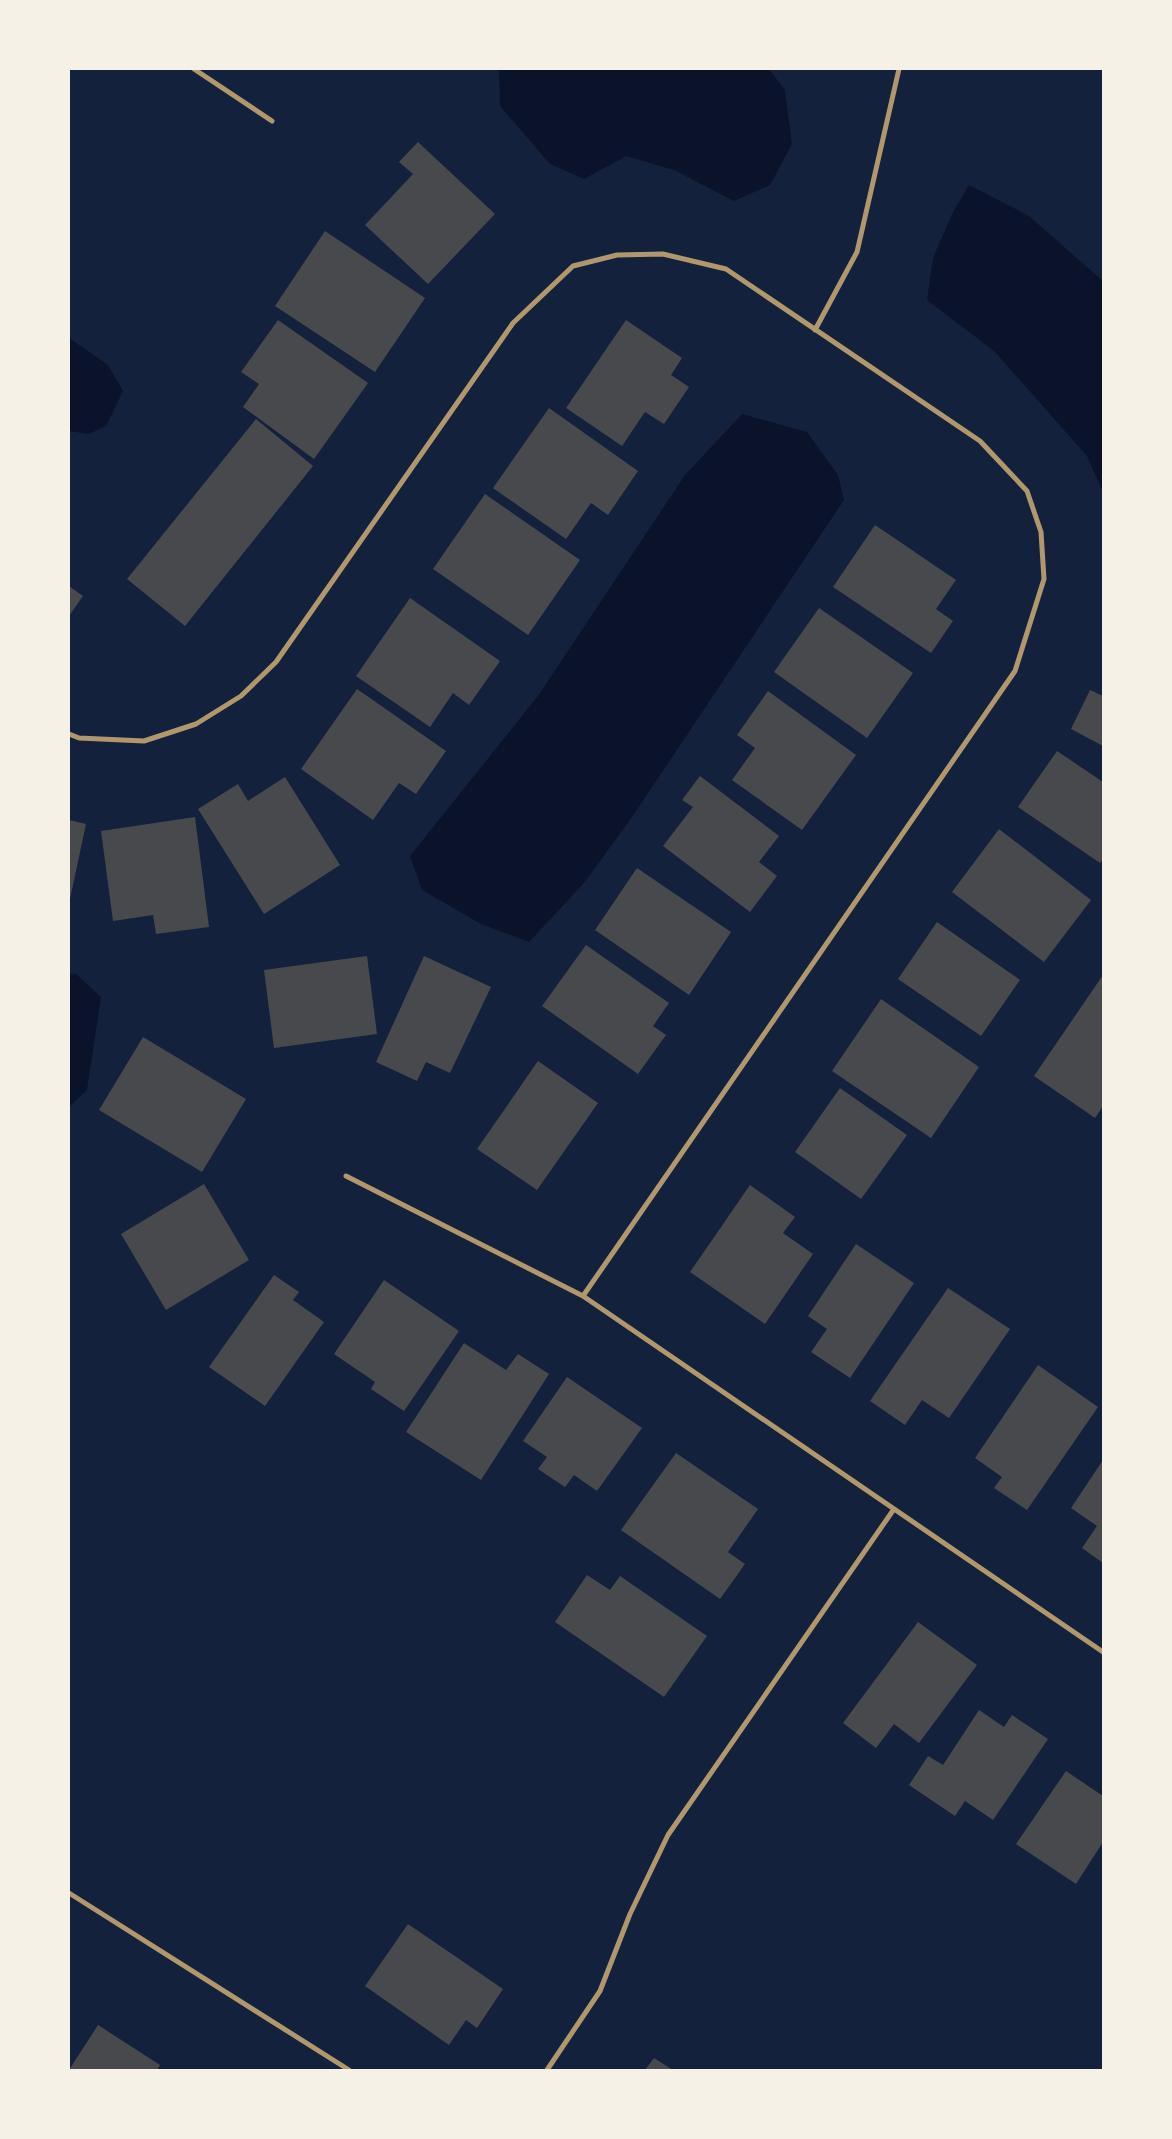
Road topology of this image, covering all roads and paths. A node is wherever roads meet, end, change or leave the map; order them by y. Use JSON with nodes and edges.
{"nodes":[{"id":1,"x":194,"y":69,"type":"edge"},
{"id":2,"x":899,"y":69,"type":"edge"},
{"id":3,"x":272,"y":121,"type":"dead end"},
{"id":4,"x":816,"y":330,"type":"junction"},
{"id":5,"x":69,"y":734,"type":"edge"},
{"id":6,"x":346,"y":1176,"type":"dead end"},
{"id":7,"x":583,"y":1296,"type":"junction"},
{"id":8,"x":894,"y":1509,"type":"junction"},
{"id":9,"x":1103,"y":1652,"type":"edge"},
{"id":10,"x":69,"y":1893,"type":"edge"},
{"id":11,"x":349,"y":2070,"type":"edge"},
{"id":12,"x":546,"y":2070,"type":"edge"}],
"edges":[{"from":1,"to":3,"type":"street"},
{"from":2,"to":4,"type":"street"},
{"from":4,"to":5,"type":"street"},
{"from":4,"to":7,"type":"street"},
{"from":6,"to":7,"type":"street"},
{"from":7,"to":8,"type":"street"},
{"from":8,"to":9,"type":"street"},
{"from":8,"to":12,"type":"street"},
{"from":10,"to":11,"type":"street"}]}
